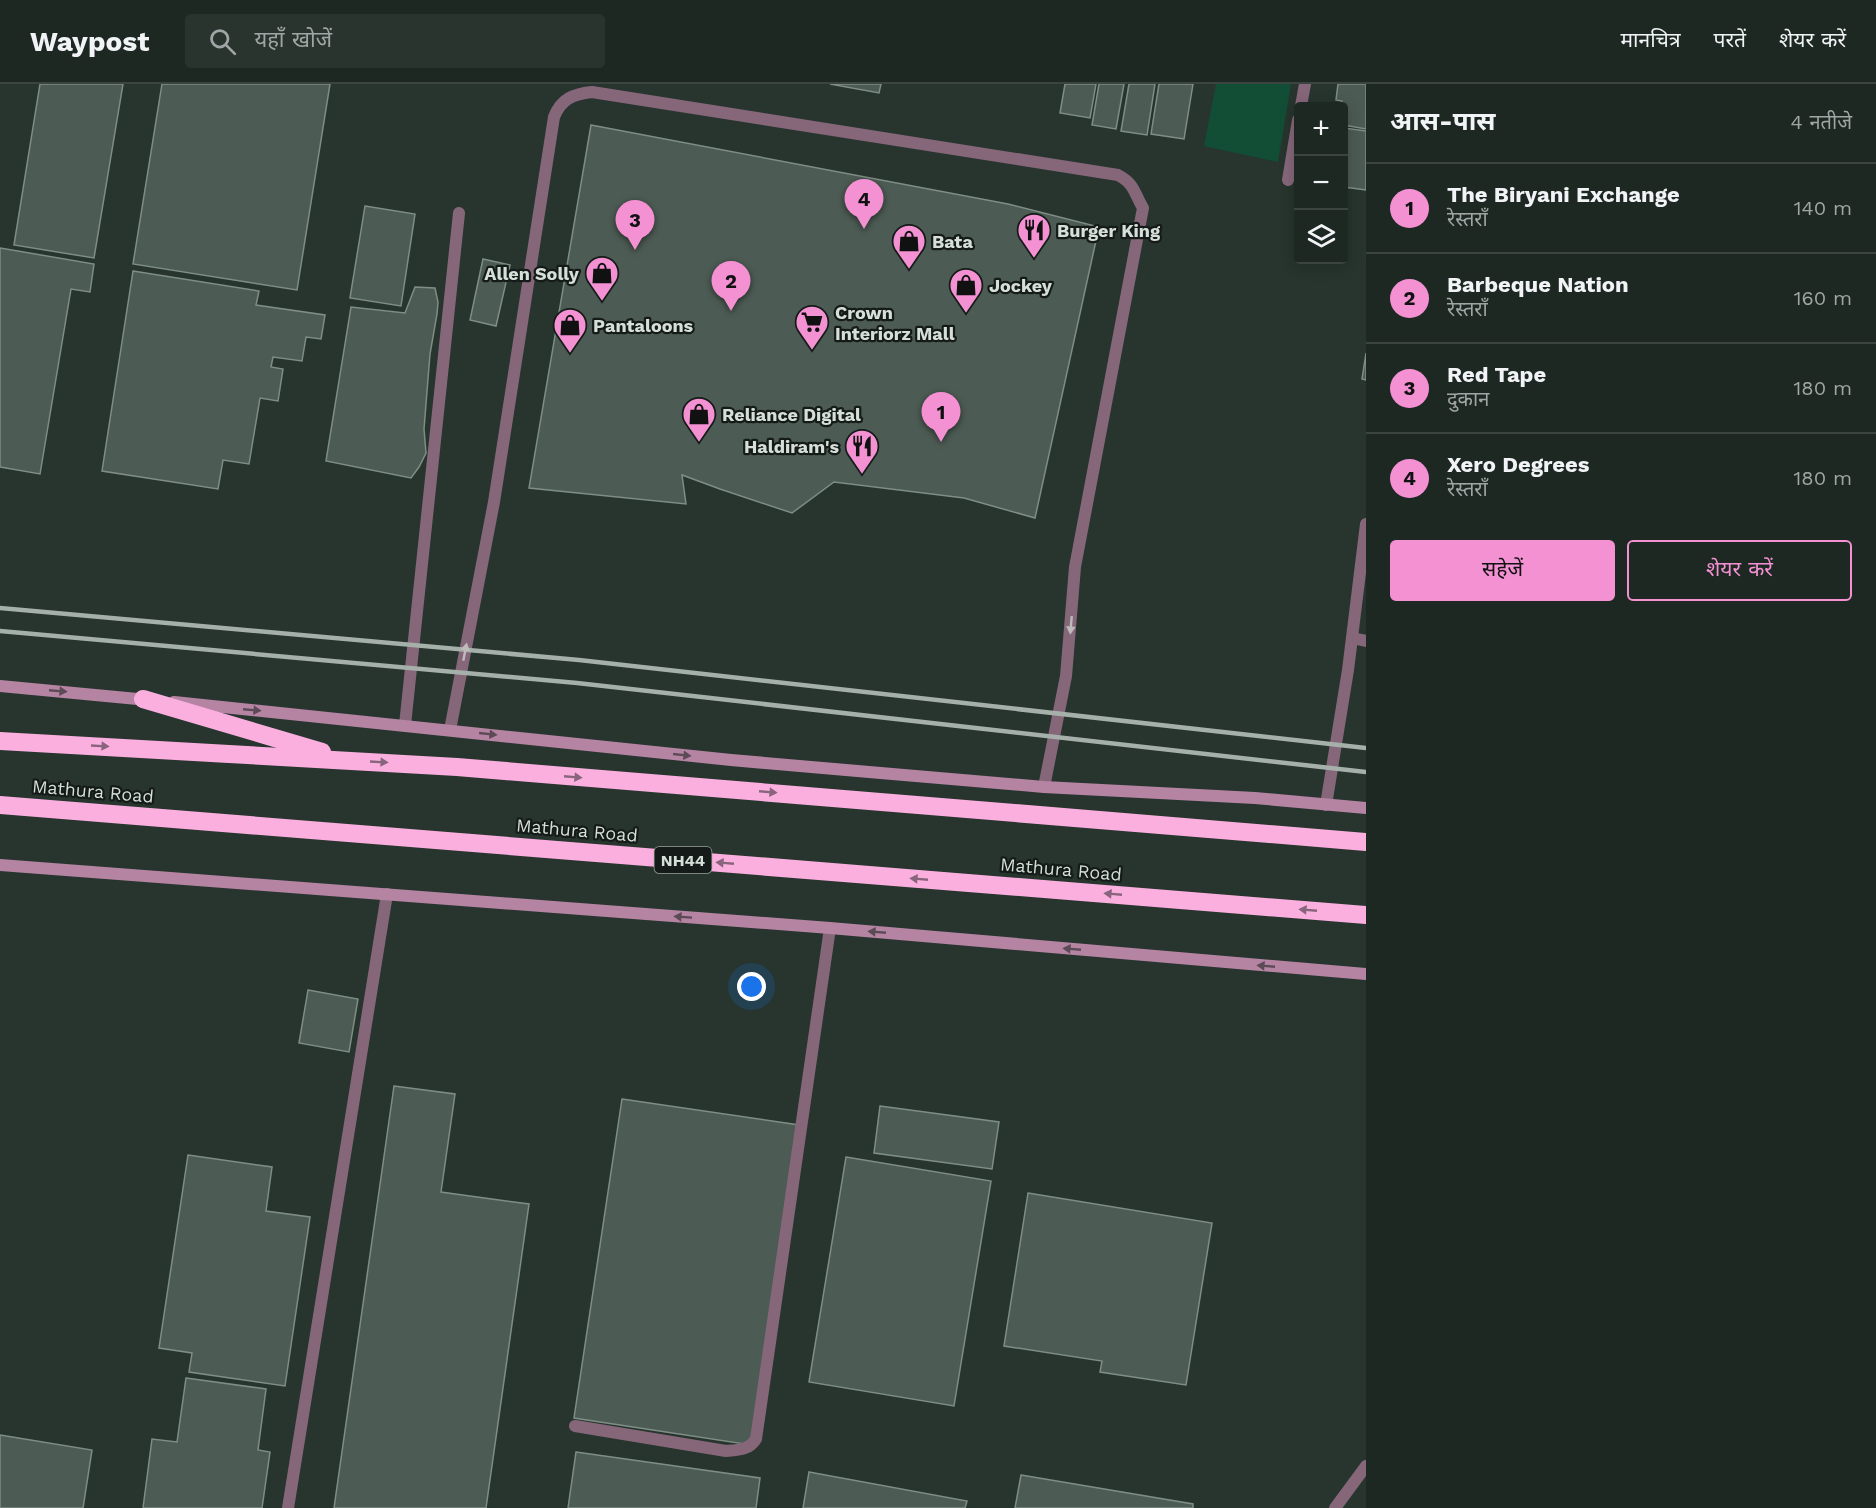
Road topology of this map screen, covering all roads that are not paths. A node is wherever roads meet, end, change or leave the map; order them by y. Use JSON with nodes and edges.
{"nodes":[{"id":1,"x":1305,"y":84,"type":"edge"},
{"id":2,"x":1302,"y":102,"type":"edge"},
{"id":3,"x":1294,"y":147,"type":"edge"},
{"id":4,"x":1288,"y":180,"type":"dead end"},
{"id":5,"x":459,"y":213,"type":"dead end"},
{"id":6,"x":1366,"y":524,"type":"edge"},
{"id":7,"x":1352,"y":638,"type":"junction"},
{"id":8,"x":1366,"y":641,"type":"edge"},
{"id":9,"x":0,"y":686,"type":"edge"},
{"id":10,"x":143,"y":699,"type":"junction"},
{"id":11,"x":405,"y":725,"type":"junction"},
{"id":12,"x":450,"y":730,"type":"junction"},
{"id":13,"x":0,"y":741,"type":"edge"},
{"id":14,"x":354,"y":761,"type":"junction"},
{"id":15,"x":1044,"y":787,"type":"junction"},
{"id":16,"x":0,"y":805,"type":"edge"},
{"id":17,"x":1326,"y":805,"type":"junction"},
{"id":18,"x":1366,"y":808,"type":"edge"},
{"id":19,"x":1366,"y":842,"type":"edge"},
{"id":20,"x":0,"y":865,"type":"edge"},
{"id":21,"x":387,"y":894,"type":"junction"},
{"id":22,"x":1366,"y":915,"type":"edge"},
{"id":23,"x":830,"y":928,"type":"junction"},
{"id":24,"x":1366,"y":974,"type":"edge"},
{"id":25,"x":575,"y":1426,"type":"dead end"},
{"id":26,"x":1366,"y":1466,"type":"edge"},
{"id":27,"x":288,"y":1508,"type":"edge"},
{"id":28,"x":1335,"y":1508,"type":"edge"}],
"edges":[{"from":1,"to":2,"type":"street"},
{"from":3,"to":4,"type":"street"},
{"from":5,"to":11,"type":"street"},
{"from":6,"to":7,"type":"street"},
{"from":7,"to":8,"type":"street"},
{"from":7,"to":17,"type":"street"},
{"from":9,"to":10,"type":"main road","one_way":true},
{"from":10,"to":11,"type":"main road","one_way":true},
{"from":10,"to":14,"type":"highway"},
{"from":11,"to":12,"type":"main road"},
{"from":12,"to":15,"type":"main road","one_way":true},
{"from":12,"to":15,"type":"street","one_way":true},
{"from":13,"to":14,"type":"highway","one_way":true},
{"from":14,"to":19,"type":"highway","one_way":true},
{"from":15,"to":17,"type":"main road"},
{"from":22,"to":16,"type":"highway","name":"Mathura Road","number":"NH44","one_way":true},
{"from":17,"to":18,"type":"main road"},
{"from":20,"to":21,"type":"main road"},
{"from":23,"to":21,"type":"main road","one_way":true},
{"from":21,"to":27,"type":"street"},
{"from":24,"to":23,"type":"main road","one_way":true},
{"from":23,"to":25,"type":"street"},
{"from":26,"to":28,"type":"street"}]}
